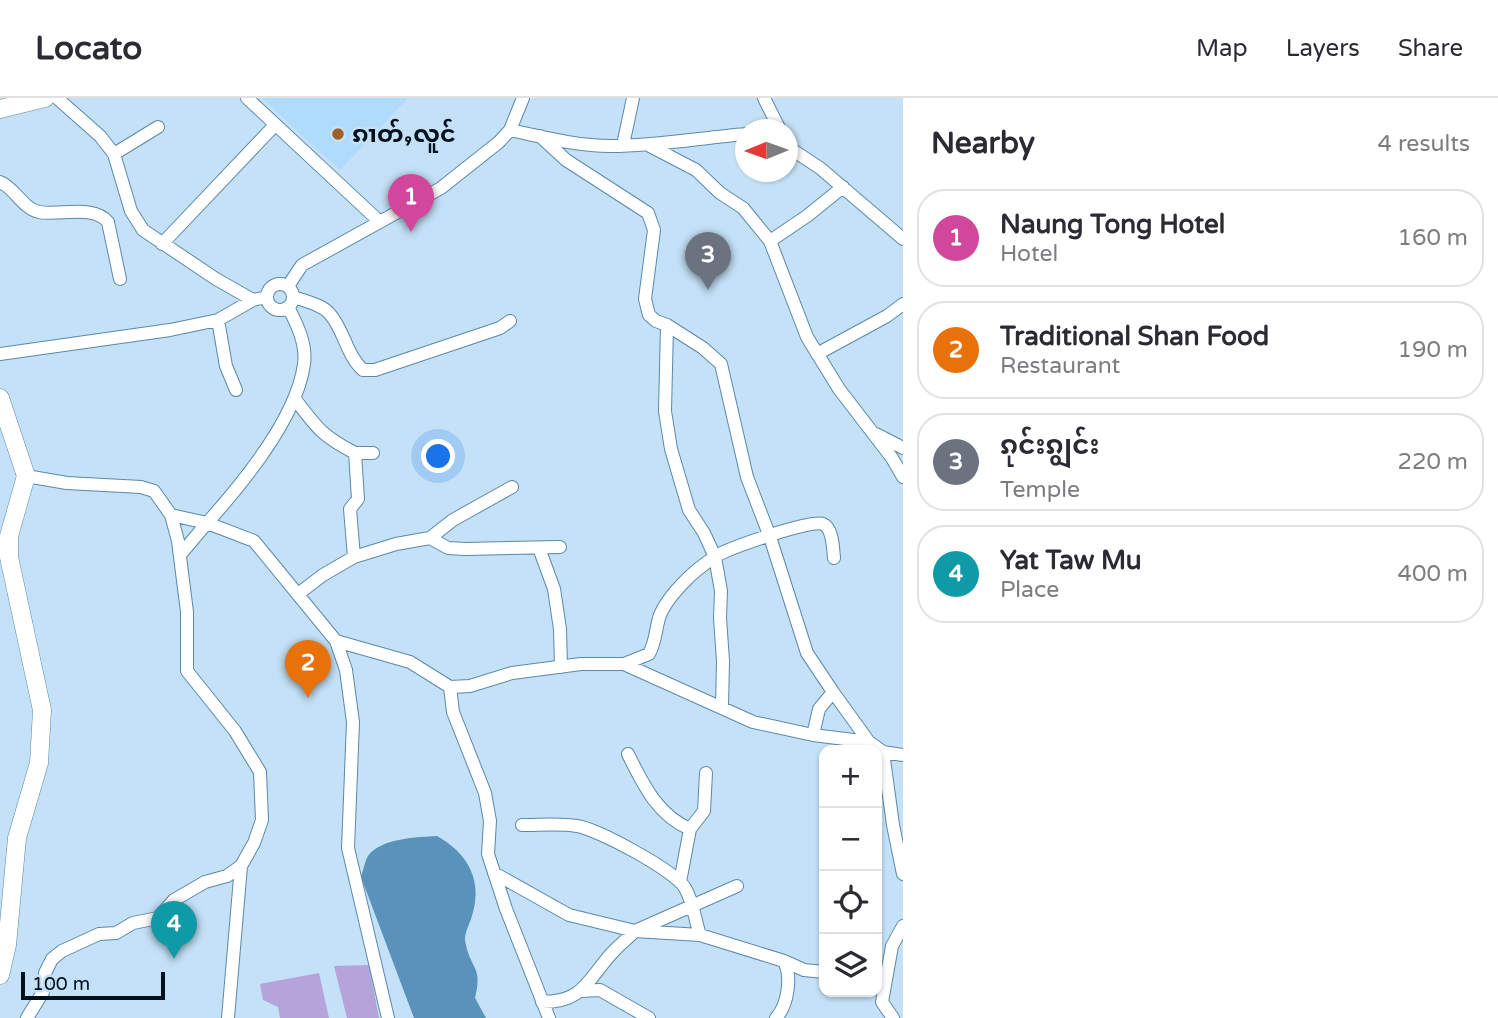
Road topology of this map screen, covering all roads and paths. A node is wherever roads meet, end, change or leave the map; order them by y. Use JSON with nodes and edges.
{"nodes":[{"id":1,"x":45,"y":98,"type":"edge"},
{"id":2,"x":57,"y":98,"type":"edge"},
{"id":3,"x":247,"y":98,"type":"edge"},
{"id":4,"x":523,"y":98,"type":"edge"},
{"id":5,"x":633,"y":98,"type":"edge"},
{"id":6,"x":764,"y":98,"type":"edge"},
{"id":7,"x":0,"y":108,"type":"edge"},
{"id":8,"x":774,"y":119,"type":"edge"},
{"id":9,"x":275,"y":125,"type":"junction"},
{"id":10,"x":158,"y":127,"type":"dead end"},
{"id":11,"x":510,"y":130,"type":"junction"},
{"id":12,"x":735,"y":135,"type":"edge"},
{"id":13,"x":540,"y":136,"type":"junction"},
{"id":14,"x":622,"y":145,"type":"junction"},
{"id":15,"x":648,"y":145,"type":"junction"},
{"id":16,"x":114,"y":154,"type":"junction"},
{"id":17,"x":798,"y":154,"type":"edge"},
{"id":18,"x":0,"y":182,"type":"edge"},
{"id":19,"x":843,"y":187,"type":"junction"},
{"id":20,"x":380,"y":222,"type":"junction"},
{"id":21,"x":902,"y":235,"type":"edge"},
{"id":22,"x":769,"y":241,"type":"junction"},
{"id":23,"x":162,"y":244,"type":"junction"},
{"id":24,"x":120,"y":279,"type":"dead end"},
{"id":25,"x":267,"y":297,"type":"junction"},
{"id":26,"x":290,"y":297,"type":"junction"},
{"id":27,"x":253,"y":300,"type":"junction"},
{"id":28,"x":903,"y":304,"type":"edge"},
{"id":29,"x":218,"y":320,"type":"junction"},
{"id":30,"x":510,"y":321,"type":"dead end"},
{"id":31,"x":667,"y":325,"type":"junction"},
{"id":32,"x":0,"y":354,"type":"edge"},
{"id":33,"x":817,"y":354,"type":"junction"},
{"id":34,"x":236,"y":390,"type":"dead end"},
{"id":35,"x":0,"y":398,"type":"edge"},
{"id":36,"x":295,"y":399,"type":"junction"},
{"id":37,"x":872,"y":432,"type":"junction"},
{"id":38,"x":903,"y":448,"type":"edge"},
{"id":39,"x":355,"y":453,"type":"junction"},
{"id":40,"x":373,"y":453,"type":"dead end"},
{"id":41,"x":26,"y":476,"type":"junction"},
{"id":42,"x":903,"y":477,"type":"edge"},
{"id":43,"x":512,"y":487,"type":"dead end"},
{"id":44,"x":171,"y":515,"type":"junction"},
{"id":45,"x":207,"y":523,"type":"junction"},
{"id":46,"x":9,"y":536,"type":"junction"},
{"id":47,"x":770,"y":537,"type":"junction"},
{"id":48,"x":430,"y":538,"type":"junction"},
{"id":49,"x":560,"y":547,"type":"dead end"},
{"id":50,"x":539,"y":548,"type":"junction"},
{"id":51,"x":180,"y":555,"type":"junction"},
{"id":52,"x":354,"y":557,"type":"junction"},
{"id":53,"x":715,"y":557,"type":"junction"},
{"id":54,"x":834,"y":558,"type":"dead end"},
{"id":55,"x":0,"y":561,"type":"edge"},
{"id":56,"x":298,"y":594,"type":"junction"},
{"id":57,"x":336,"y":641,"type":"junction"},
{"id":58,"x":624,"y":664,"type":"junction"},
{"id":59,"x":561,"y":667,"type":"junction"},
{"id":60,"x":450,"y":687,"type":"junction"},
{"id":61,"x":833,"y":692,"type":"junction"},
{"id":62,"x":722,"y":706,"type":"junction"},
{"id":63,"x":813,"y":735,"type":"junction"},
{"id":64,"x":869,"y":742,"type":"junction"},
{"id":65,"x":883,"y":752,"type":"junction"},
{"id":66,"x":628,"y":754,"type":"dead end"},
{"id":67,"x":903,"y":755,"type":"edge"},
{"id":68,"x":706,"y":773,"type":"dead end"},
{"id":69,"x":898,"y":822,"type":"edge"},
{"id":70,"x":522,"y":825,"type":"dead end"},
{"id":71,"x":690,"y":829,"type":"junction"},
{"id":72,"x":241,"y":866,"type":"junction"},
{"id":73,"x":494,"y":873,"type":"junction"},
{"id":74,"x":903,"y":874,"type":"edge"},
{"id":75,"x":680,"y":882,"type":"junction"},
{"id":76,"x":737,"y":886,"type":"dead end"},
{"id":77,"x":691,"y":907,"type":"junction"},
{"id":78,"x":903,"y":926,"type":"edge"},
{"id":79,"x":635,"y":931,"type":"junction"},
{"id":80,"x":700,"y":935,"type":"junction"},
{"id":81,"x":892,"y":946,"type":"junction"},
{"id":82,"x":882,"y":953,"type":"edge"},
{"id":83,"x":783,"y":961,"type":"junction"},
{"id":84,"x":819,"y":972,"type":"edge"},
{"id":85,"x":0,"y":975,"type":"edge"},
{"id":86,"x":581,"y":991,"type":"junction"},
{"id":87,"x":542,"y":1002,"type":"junction"},
{"id":88,"x":779,"y":1016,"type":"edge"},
{"id":89,"x":27,"y":1018,"type":"edge"},
{"id":90,"x":228,"y":1018,"type":"edge"},
{"id":91,"x":388,"y":1018,"type":"edge"},
{"id":92,"x":549,"y":1018,"type":"edge"},
{"id":93,"x":649,"y":1018,"type":"edge"},
{"id":94,"x":893,"y":1018,"type":"edge"}],
"edges":[{"from":1,"to":7,"type":"highway"},
{"from":2,"to":16,"type":"street"},
{"from":3,"to":9,"type":"street"},
{"from":4,"to":11,"type":"street"},
{"from":5,"to":14,"type":"street"},
{"from":6,"to":8,"type":"street"},
{"from":9,"to":20,"type":"street"},
{"from":9,"to":23,"type":"street"},
{"from":10,"to":16,"type":"street"},
{"from":11,"to":13,"type":"street"},
{"from":11,"to":20,"type":"street"},
{"from":12,"to":15,"type":"street"},
{"from":13,"to":14,"type":"street"},
{"from":13,"to":31,"type":"street"},
{"from":14,"to":15,"type":"street"},
{"from":15,"to":22,"type":"street"},
{"from":16,"to":23,"type":"street"},
{"from":17,"to":19,"type":"street"},
{"from":18,"to":24,"type":"street"},
{"from":19,"to":21,"type":"street"},
{"from":19,"to":22,"type":"street"},
{"from":20,"to":26,"type":"street"},
{"from":22,"to":33,"type":"street"},
{"from":23,"to":27,"type":"street"},
{"from":25,"to":26,"type":"street"},
{"from":25,"to":26,"type":"street"},
{"from":25,"to":27,"type":"street"},
{"from":26,"to":30,"type":"street"},
{"from":26,"to":36,"type":"street"},
{"from":27,"to":29,"type":"street"},
{"from":28,"to":33,"type":"street"},
{"from":29,"to":32,"type":"street"},
{"from":29,"to":34,"type":"street"},
{"from":31,"to":47,"type":"street"},
{"from":31,"to":53,"type":"street"},
{"from":33,"to":37,"type":"street"},
{"from":35,"to":41,"type":"highway"},
{"from":36,"to":39,"type":"street"},
{"from":36,"to":45,"type":"street"},
{"from":37,"to":38,"type":"street"},
{"from":37,"to":42,"type":"street"},
{"from":39,"to":40,"type":"street"},
{"from":39,"to":52,"type":"street"},
{"from":41,"to":44,"type":"street"},
{"from":41,"to":46,"type":"highway"},
{"from":43,"to":48,"type":"street"},
{"from":44,"to":45,"type":"street"},
{"from":44,"to":51,"type":"street"},
{"from":45,"to":51,"type":"street"},
{"from":45,"to":56,"type":"street"},
{"from":46,"to":55,"type":"street"},
{"from":46,"to":85,"type":"highway"},
{"from":47,"to":53,"type":"street"},
{"from":47,"to":54,"type":"street"},
{"from":47,"to":61,"type":"street"},
{"from":48,"to":50,"type":"street"},
{"from":48,"to":52,"type":"street"},
{"from":49,"to":50,"type":"street"},
{"from":50,"to":59,"type":"street"},
{"from":51,"to":72,"type":"street"},
{"from":52,"to":56,"type":"street"},
{"from":53,"to":58,"type":"street"},
{"from":53,"to":62,"type":"street"},
{"from":56,"to":57,"type":"street"},
{"from":57,"to":60,"type":"street"},
{"from":57,"to":91,"type":"street"},
{"from":58,"to":59,"type":"street"},
{"from":58,"to":62,"type":"street"},
{"from":59,"to":60,"type":"street"},
{"from":60,"to":73,"type":"street"},
{"from":61,"to":63,"type":"street"},
{"from":61,"to":64,"type":"street"},
{"from":62,"to":63,"type":"street"},
{"from":63,"to":64,"type":"street"},
{"from":64,"to":65,"type":"street"},
{"from":65,"to":67,"type":"street"},
{"from":65,"to":69,"type":"street"},
{"from":66,"to":71,"type":"street"},
{"from":68,"to":71,"type":"street"},
{"from":69,"to":74,"type":"street"},
{"from":70,"to":75,"type":"street"},
{"from":71,"to":75,"type":"street"},
{"from":72,"to":89,"type":"street"},
{"from":72,"to":90,"type":"street"},
{"from":73,"to":79,"type":"street"},
{"from":73,"to":87,"type":"street"},
{"from":75,"to":77,"type":"street"},
{"from":76,"to":77,"type":"street"},
{"from":77,"to":79,"type":"street"},
{"from":77,"to":80,"type":"street"},
{"from":78,"to":81,"type":"street"},
{"from":79,"to":80,"type":"street"},
{"from":79,"to":86,"type":"street"},
{"from":80,"to":83,"type":"street"},
{"from":81,"to":82,"type":"street"},
{"from":81,"to":94,"type":"street"},
{"from":83,"to":84,"type":"street"},
{"from":83,"to":88,"type":"street"},
{"from":86,"to":87,"type":"street"},
{"from":86,"to":93,"type":"street"},
{"from":87,"to":92,"type":"street"}]}
